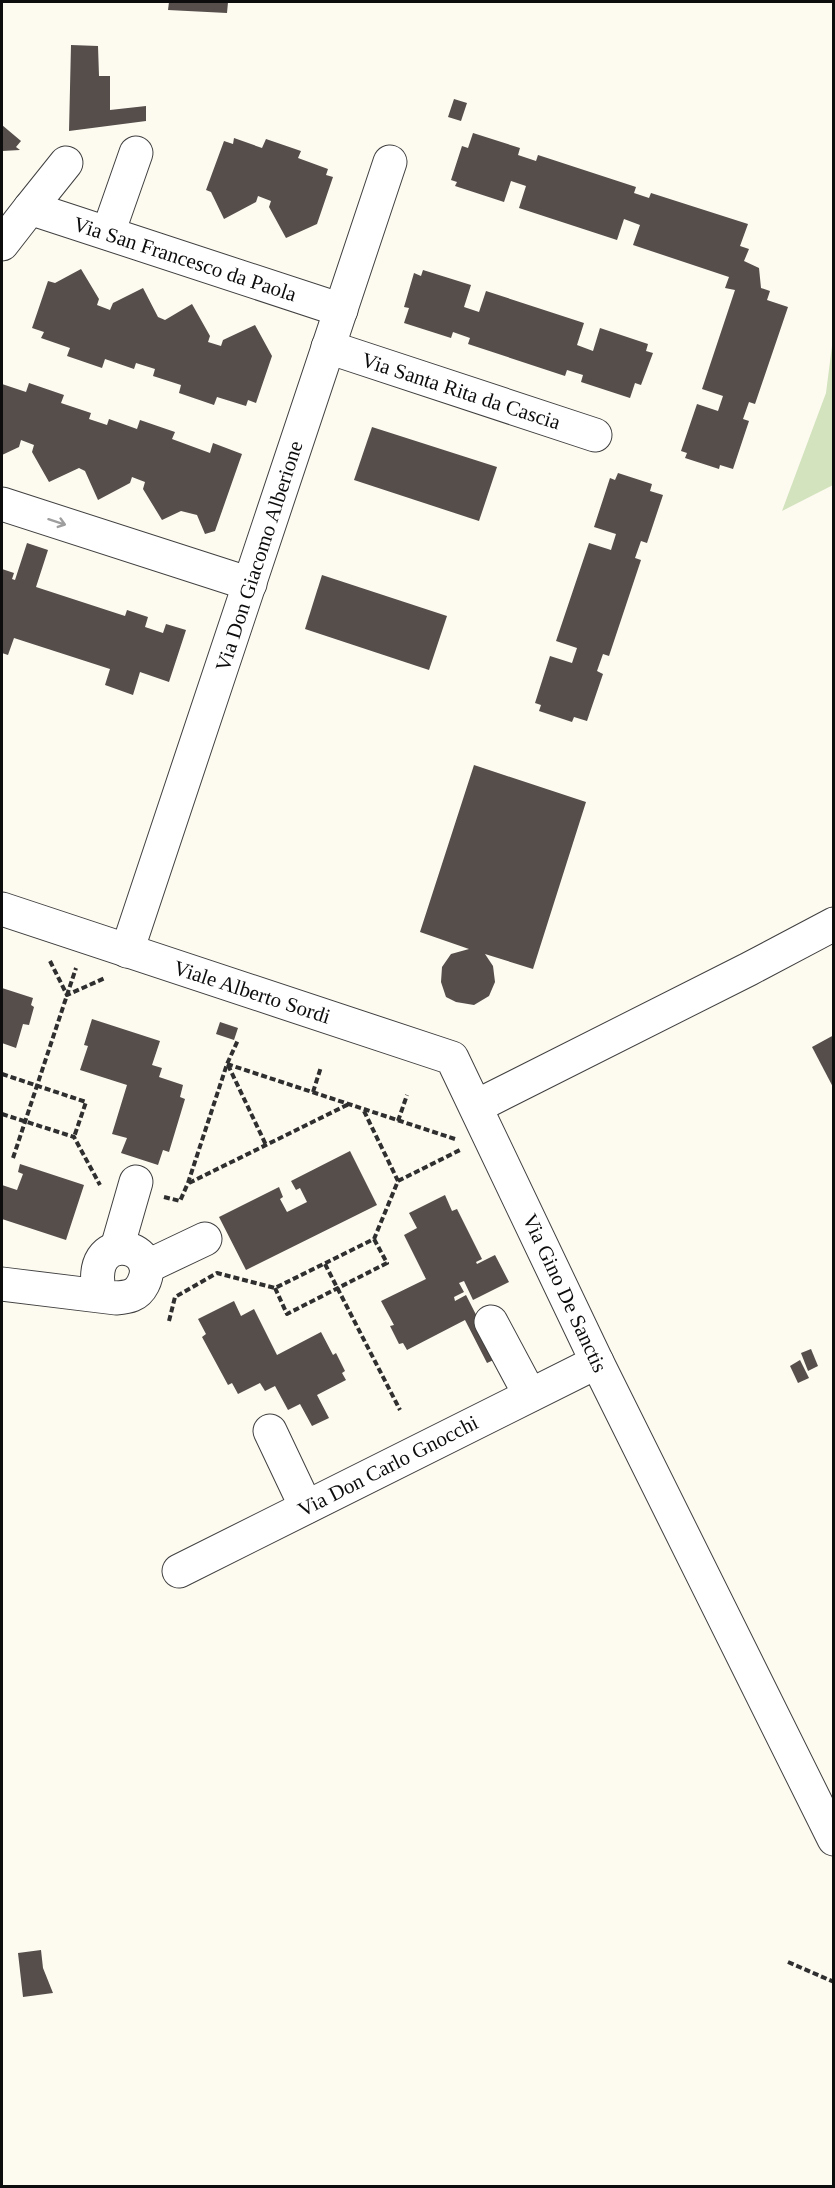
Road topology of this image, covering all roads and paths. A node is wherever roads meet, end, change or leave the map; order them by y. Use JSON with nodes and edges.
{"nodes":[{"id":1,"x":136,"y":153,"type":"dead end"},
{"id":2,"x":390,"y":162,"type":"dead end"},
{"id":3,"x":66,"y":163,"type":"dead end"},
{"id":4,"x":30,"y":208,"type":"junction"},
{"id":5,"x":108,"y":233,"type":"junction"},
{"id":6,"x":2,"y":244,"type":"edge"},
{"id":7,"x":340,"y":310,"type":"junction"},
{"id":8,"x":328,"y":347,"type":"junction"},
{"id":9,"x":595,"y":435,"type":"dead end"},
{"id":10,"x":2,"y":504,"type":"edge"},
{"id":11,"x":250,"y":584,"type":"junction"},
{"id":12,"x":2,"y":909,"type":"edge"},
{"id":13,"x":834,"y":924,"type":"edge"},
{"id":14,"x":46,"y":954,"type":"dead end"},
{"id":15,"x":119,"y":963,"type":"junction"},
{"id":16,"x":78,"y":964,"type":"dead end"},
{"id":17,"x":67,"y":995,"type":"junction"},
{"id":18,"x":238,"y":1040,"type":"dead end"},
{"id":19,"x":227,"y":1064,"type":"junction"},
{"id":20,"x":321,"y":1067,"type":"dead end"},
{"id":21,"x":2,"y":1074,"type":"edge"},
{"id":22,"x":37,"y":1086,"type":"junction"},
{"id":23,"x":313,"y":1092,"type":"junction"},
{"id":24,"x":407,"y":1095,"type":"dead end"},
{"id":25,"x":349,"y":1104,"type":"junction"},
{"id":26,"x":477,"y":1106,"type":"junction"},
{"id":27,"x":363,"y":1109,"type":"junction"},
{"id":28,"x":2,"y":1114,"type":"edge"},
{"id":29,"x":25,"y":1121,"type":"junction"},
{"id":30,"x":398,"y":1121,"type":"junction"},
{"id":31,"x":74,"y":1137,"type":"junction"},
{"id":32,"x":460,"y":1141,"type":"dead end"},
{"id":33,"x":470,"y":1144,"type":"dead end"},
{"id":34,"x":266,"y":1145,"type":"junction"},
{"id":35,"x":13,"y":1158,"type":"dead end"},
{"id":36,"x":398,"y":1180,"type":"junction"},
{"id":37,"x":188,"y":1183,"type":"junction"},
{"id":38,"x":147,"y":1189,"type":"joint"},
{"id":39,"x":105,"y":1194,"type":"dead end"},
{"id":40,"x":205,"y":1239,"type":"dead end"},
{"id":41,"x":374,"y":1239,"type":"junction"},
{"id":42,"x":117,"y":1248,"type":"junction"},
{"id":43,"x":325,"y":1263,"type":"junction"},
{"id":44,"x":146,"y":1268,"type":"junction"},
{"id":45,"x":2,"y":1284,"type":"edge"},
{"id":46,"x":275,"y":1288,"type":"junction"},
{"id":47,"x":338,"y":1288,"type":"junction"},
{"id":48,"x":100,"y":1295,"type":"junction"},
{"id":49,"x":169,"y":1321,"type":"dead end"},
{"id":50,"x":491,"y":1322,"type":"dead end"},
{"id":51,"x":597,"y":1362,"type":"junction"},
{"id":52,"x":530,"y":1395,"type":"junction"},
{"id":53,"x":400,"y":1410,"type":"dead end"},
{"id":54,"x":270,"y":1431,"type":"dead end"},
{"id":55,"x":306,"y":1507,"type":"junction"},
{"id":56,"x":179,"y":1571,"type":"dead end"},
{"id":57,"x":834,"y":1839,"type":"edge"},
{"id":58,"x":788,"y":1962,"type":"dead end"},
{"id":59,"x":834,"y":1982,"type":"edge"}],
"edges":[{"from":1,"to":5,"type":"street"},
{"from":2,"to":7,"type":"street","name":"Via Don Giacomo Alberione"},
{"from":3,"to":4,"type":"street"},
{"from":4,"to":5,"type":"street","name":"Via San Francesco da Paola"},
{"from":4,"to":6,"type":"street"},
{"from":5,"to":7,"type":"street","name":"Via San Francesco da Paola"},
{"from":7,"to":8,"type":"street","name":"Via Don Giacomo Alberione"},
{"from":8,"to":9,"type":"street","name":"Via Santa Rita da Cascia"},
{"from":8,"to":11,"type":"street","name":"Via Don Giacomo Alberione"},
{"from":10,"to":11,"type":"street","one_way":true},
{"from":11,"to":15,"type":"street","name":"Via Don Giacomo Alberione"},
{"from":12,"to":15,"type":"street","name":"Viale Alberto Sordi"},
{"from":13,"to":26,"type":"street"},
{"from":14,"to":17,"type":"path"},
{"from":15,"to":17,"type":"path"},
{"from":15,"to":26,"type":"street","name":"Viale Alberto Sordi"},
{"from":16,"to":17,"type":"path"},
{"from":17,"to":22,"type":"path"},
{"from":18,"to":19,"type":"path"},
{"from":19,"to":23,"type":"path"},
{"from":19,"to":34,"type":"path"},
{"from":19,"to":37,"type":"path"},
{"from":20,"to":23,"type":"path"},
{"from":21,"to":22,"type":"path"},
{"from":22,"to":29,"type":"path"},
{"from":22,"to":31,"type":"path"},
{"from":23,"to":25,"type":"path"},
{"from":24,"to":30,"type":"path"},
{"from":25,"to":27,"type":"path"},
{"from":25,"to":34,"type":"path"},
{"from":26,"to":51,"type":"street","name":"Via Gino De Sanctis"},
{"from":27,"to":30,"type":"path"},
{"from":27,"to":36,"type":"path"},
{"from":28,"to":29,"type":"path"},
{"from":29,"to":31,"type":"path"},
{"from":29,"to":35,"type":"path"},
{"from":30,"to":32,"type":"path"},
{"from":31,"to":39,"type":"path"},
{"from":33,"to":36,"type":"path"},
{"from":34,"to":37,"type":"path"},
{"from":36,"to":41,"type":"path"},
{"from":37,"to":38,"type":"path"},
{"from":38,"to":42,"type":"street"},
{"from":40,"to":44,"type":"street"},
{"from":41,"to":43,"type":"path"},
{"from":41,"to":47,"type":"path"},
{"from":42,"to":44,"type":"street"},
{"from":42,"to":48,"type":"street"},
{"from":43,"to":46,"type":"path"},
{"from":43,"to":47,"type":"path"},
{"from":44,"to":48,"type":"street"},
{"from":45,"to":48,"type":"street"},
{"from":46,"to":47,"type":"path"},
{"from":46,"to":49,"type":"path"},
{"from":47,"to":53,"type":"path"},
{"from":50,"to":52,"type":"street"},
{"from":51,"to":52,"type":"street","name":"Via Don Carlo Gnocchi"},
{"from":51,"to":57,"type":"street","name":"Via Gino De Sanctis"},
{"from":52,"to":55,"type":"street","name":"Via Don Carlo Gnocchi"},
{"from":54,"to":55,"type":"street"},
{"from":55,"to":56,"type":"street","name":"Via Don Carlo Gnocchi"},
{"from":58,"to":59,"type":"path"}]}
